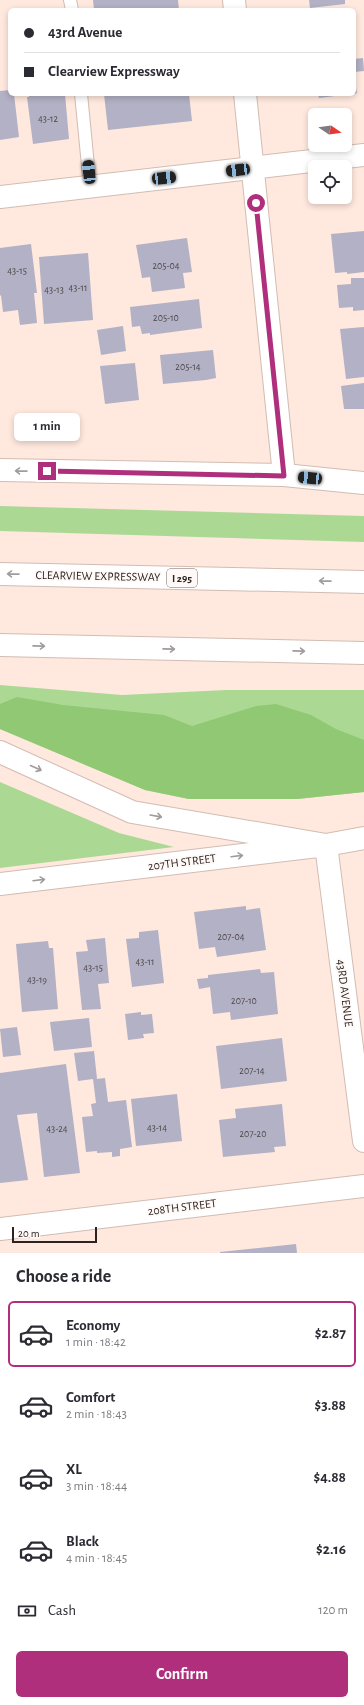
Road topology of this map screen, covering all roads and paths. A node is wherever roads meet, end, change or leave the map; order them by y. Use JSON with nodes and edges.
{"nodes":[{"id":1,"x":80,"y":96,"type":"edge"},
{"id":2,"x":244,"y":96,"type":"edge"},
{"id":3,"x":364,"y":155,"type":"edge"},
{"id":4,"x":253,"y":168,"type":"junction"},
{"id":5,"x":90,"y":186,"type":"junction"},
{"id":6,"x":0,"y":197,"type":"edge"},
{"id":7,"x":0,"y":470,"type":"edge"},
{"id":8,"x":364,"y":473,"type":"edge"},
{"id":9,"x":284,"y":476,"type":"junction"},
{"id":10,"x":364,"y":483,"type":"edge"},
{"id":11,"x":0,"y":574,"type":"edge"},
{"id":12,"x":364,"y":582,"type":"edge"},
{"id":13,"x":0,"y":645,"type":"edge"},
{"id":14,"x":364,"y":653,"type":"edge"},
{"id":15,"x":0,"y":752,"type":"edge"},
{"id":16,"x":364,"y":838,"type":"edge"},
{"id":17,"x":326,"y":845,"type":"junction"},
{"id":18,"x":0,"y":884,"type":"edge"},
{"id":19,"x":364,"y":1141,"type":"edge"},
{"id":20,"x":364,"y":1186,"type":"edge"},
{"id":21,"x":0,"y":1228,"type":"edge"}],
"edges":[{"from":1,"to":5,"type":"lane"},
{"from":2,"to":4,"type":"main road"},
{"from":3,"to":4,"type":"main road"},
{"from":4,"to":5,"type":"main road"},
{"from":4,"to":9,"type":"main road"},
{"from":5,"to":6,"type":"main road"},
{"from":9,"to":7,"type":"main road","one_way":true},
{"from":8,"to":9,"type":"main road"},
{"from":9,"to":10,"type":"main road"},
{"from":12,"to":11,"type":"main road","name":"CLEARVIEW EXPRESSWAY","number":"I 295","one_way":true},
{"from":13,"to":14,"type":"main road","one_way":true},
{"from":15,"to":17,"type":"main road","one_way":true},
{"from":16,"to":17,"type":"main road","name":"207TH STREET"},
{"from":18,"to":17,"type":"main road","name":"207TH STREET","one_way":true},
{"from":17,"to":19,"type":"main road","name":"43RD AVENUE"},
{"from":20,"to":21,"type":"main road","name":"208TH STREET"}]}
